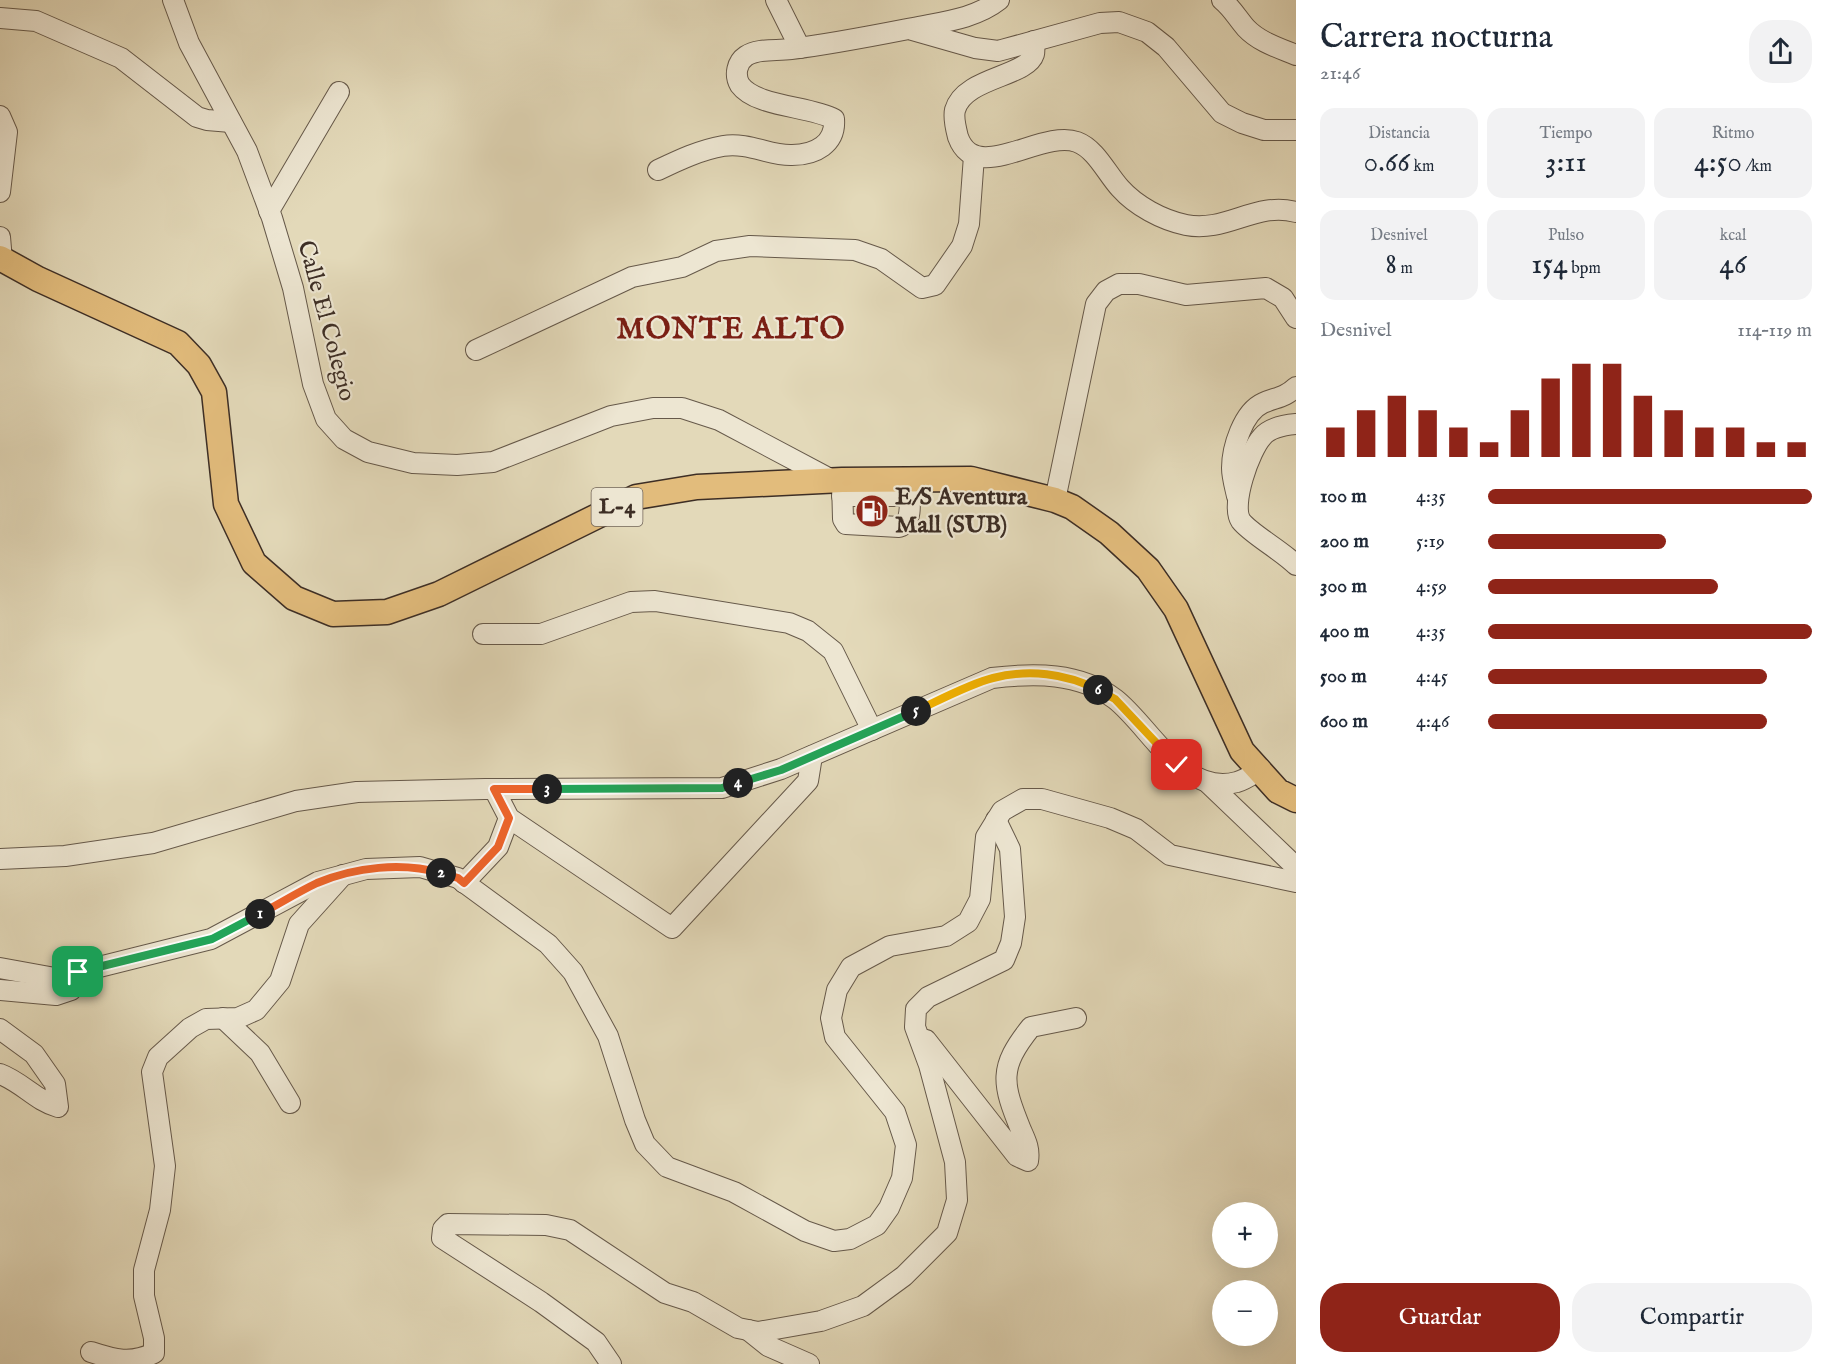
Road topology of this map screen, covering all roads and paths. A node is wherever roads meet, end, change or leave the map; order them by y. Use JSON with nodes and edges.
{"nodes":[{"id":1,"x":173,"y":0,"type":"edge"},
{"id":2,"x":776,"y":0,"type":"edge"},
{"id":3,"x":999,"y":0,"type":"edge"},
{"id":4,"x":1222,"y":0,"type":"edge"},
{"id":5,"x":0,"y":18,"type":"edge"},
{"id":6,"x":907,"y":29,"type":"junction"},
{"id":7,"x":1034,"y":41,"type":"junction"},
{"id":8,"x":800,"y":48,"type":"junction"},
{"id":9,"x":1296,"y":55,"type":"edge"},
{"id":10,"x":339,"y":92,"type":"dead end"},
{"id":11,"x":0,"y":116,"type":"edge"},
{"id":12,"x":231,"y":122,"type":"junction"},
{"id":13,"x":1296,"y":130,"type":"edge"},
{"id":14,"x":974,"y":156,"type":"junction"},
{"id":15,"x":658,"y":170,"type":"dead end"},
{"id":16,"x":0,"y":192,"type":"edge"},
{"id":17,"x":269,"y":211,"type":"junction"},
{"id":18,"x":1296,"y":212,"type":"edge"},
{"id":19,"x":1,"y":252,"type":"edge"},
{"id":20,"x":1296,"y":318,"type":"edge"},
{"id":21,"x":476,"y":350,"type":"dead end"},
{"id":22,"x":1296,"y":387,"type":"edge"},
{"id":23,"x":1296,"y":424,"type":"edge"},
{"id":24,"x":839,"y":485,"type":"junction"},
{"id":25,"x":908,"y":488,"type":"junction"},
{"id":26,"x":1055,"y":500,"type":"junction"},
{"id":27,"x":1238,"y":501,"type":"junction"},
{"id":28,"x":1296,"y":565,"type":"edge"},
{"id":29,"x":483,"y":634,"type":"dead end"},
{"id":30,"x":872,"y":730,"type":"junction"},
{"id":31,"x":812,"y":756,"type":"junction"},
{"id":32,"x":1261,"y":770,"type":"junction"},
{"id":33,"x":1207,"y":782,"type":"junction"},
{"id":34,"x":494,"y":789,"type":"junction"},
{"id":35,"x":1296,"y":800,"type":"edge"},
{"id":36,"x":509,"y":818,"type":"junction"},
{"id":37,"x":996,"y":820,"type":"junction"},
{"id":38,"x":0,"y":859,"type":"edge"},
{"id":39,"x":1296,"y":867,"type":"edge"},
{"id":40,"x":343,"y":875,"type":"junction"},
{"id":41,"x":1296,"y":882,"type":"edge"},
{"id":42,"x":464,"y":883,"type":"junction"},
{"id":43,"x":0,"y":968,"type":"edge"},
{"id":44,"x":78,"y":972,"type":"junction"},
{"id":45,"x":0,"y":990,"type":"edge"},
{"id":46,"x":223,"y":1018,"type":"junction"},
{"id":47,"x":1076,"y":1018,"type":"dead end"},
{"id":48,"x":915,"y":1027,"type":"junction"},
{"id":49,"x":0,"y":1029,"type":"edge"},
{"id":50,"x":0,"y":1074,"type":"edge"},
{"id":51,"x":290,"y":1103,"type":"dead end"},
{"id":52,"x":748,"y":1330,"type":"junction"},
{"id":53,"x":91,"y":1352,"type":"dead end"},
{"id":54,"x":611,"y":1364,"type":"edge"},
{"id":55,"x":809,"y":1364,"type":"edge"}],
"edges":[{"from":1,"to":12,"type":"street","name":"Calle El Colegio"},
{"from":2,"to":8,"type":"street"},
{"from":3,"to":6,"type":"street"},
{"from":4,"to":9,"type":"street"},
{"from":5,"to":12,"type":"street"},
{"from":6,"to":7,"type":"street"},
{"from":6,"to":8,"type":"street"},
{"from":7,"to":13,"type":"street"},
{"from":7,"to":14,"type":"street"},
{"from":8,"to":15,"type":"street"},
{"from":10,"to":17,"type":"street"},
{"from":11,"to":16,"type":"street"},
{"from":12,"to":17,"type":"street","name":"Calle El Colegio"},
{"from":14,"to":18,"type":"street"},
{"from":14,"to":21,"type":"street"},
{"from":17,"to":24,"type":"street","name":"Calle El Colegio"},
{"from":19,"to":24,"type":"main road","number":"L-4"},
{"from":20,"to":26,"type":"street"},
{"from":22,"to":27,"type":"street"},
{"from":23,"to":27,"type":"street"},
{"from":24,"to":25,"type":"main road","number":"L-4"},
{"from":24,"to":25,"type":"street"},
{"from":25,"to":26,"type":"main road","number":"L-4"},
{"from":26,"to":32,"type":"main road","number":"L-4"},
{"from":27,"to":28,"type":"street"},
{"from":29,"to":30,"type":"street"},
{"from":30,"to":31,"type":"street"},
{"from":30,"to":33,"type":"street"},
{"from":31,"to":34,"type":"street"},
{"from":31,"to":36,"type":"street"},
{"from":32,"to":33,"type":"street"},
{"from":32,"to":35,"type":"main road","number":"L-4"},
{"from":33,"to":39,"type":"street"},
{"from":34,"to":36,"type":"street"},
{"from":34,"to":38,"type":"street"},
{"from":36,"to":42,"type":"street"},
{"from":37,"to":41,"type":"street"},
{"from":37,"to":42,"type":"street"},
{"from":37,"to":48,"type":"street"},
{"from":40,"to":42,"type":"street"},
{"from":40,"to":44,"type":"street"},
{"from":40,"to":46,"type":"street"},
{"from":43,"to":44,"type":"street"},
{"from":44,"to":45,"type":"street"},
{"from":46,"to":51,"type":"street"},
{"from":46,"to":53,"type":"street"},
{"from":47,"to":48,"type":"street"},
{"from":48,"to":52,"type":"street"},
{"from":49,"to":50,"type":"street"},
{"from":52,"to":54,"type":"street"},
{"from":52,"to":55,"type":"street"}]}
